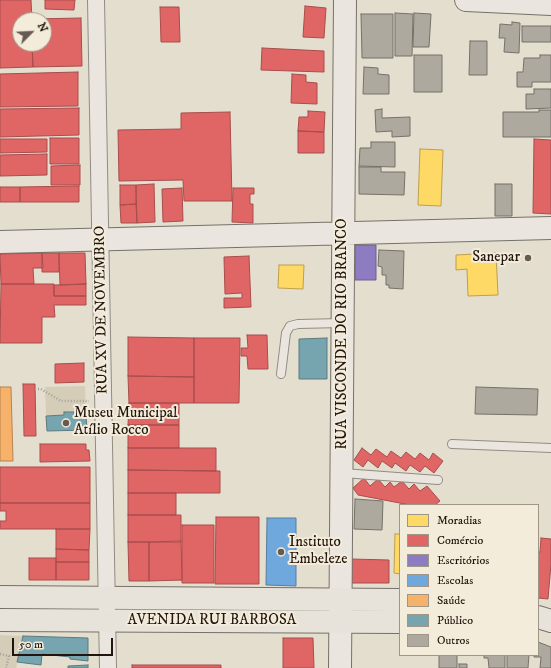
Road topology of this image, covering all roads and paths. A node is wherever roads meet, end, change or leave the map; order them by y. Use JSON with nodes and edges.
{"nodes":[{"id":1,"x":96,"y":0,"type":"edge"},
{"id":2,"x":345,"y":0,"type":"edge"},
{"id":3,"x":466,"y":0,"type":"edge"},
{"id":4,"x":551,"y":4,"type":"edge"},
{"id":5,"x":551,"y":228,"type":"edge"},
{"id":6,"x":343,"y":234,"type":"junction"},
{"id":7,"x":100,"y":239,"type":"junction"},
{"id":8,"x":0,"y":242,"type":"edge"},
{"id":9,"x":343,"y":323,"type":"junction"},
{"id":10,"x":281,"y":374,"type":"dead end"},
{"id":11,"x":35,"y":389,"type":"dead end"},
{"id":12,"x":103,"y":401,"type":"junction"},
{"id":13,"x":452,"y":444,"type":"dead end"},
{"id":14,"x":551,"y":448,"type":"edge"},
{"id":15,"x":342,"y":473,"type":"junction"},
{"id":16,"x":438,"y":480,"type":"dead end"},
{"id":17,"x":0,"y":597,"type":"edge"},
{"id":18,"x":107,"y":598,"type":"junction"},
{"id":19,"x":340,"y":599,"type":"junction"},
{"id":20,"x":399,"y":600,"type":"edge"},
{"id":21,"x":539,"y":617,"type":"edge"},
{"id":22,"x":0,"y":620,"type":"edge"},
{"id":23,"x":107,"y":620,"type":"junction"},
{"id":24,"x":551,"y":621,"type":"edge"},
{"id":25,"x":340,"y":622,"type":"junction"},
{"id":26,"x":399,"y":622,"type":"edge"},
{"id":27,"x":539,"y":632,"type":"edge"},
{"id":28,"x":551,"y":635,"type":"edge"},
{"id":29,"x":0,"y":654,"type":"edge"},
{"id":30,"x":6,"y":668,"type":"edge"},
{"id":31,"x":108,"y":668,"type":"edge"},
{"id":32,"x":340,"y":668,"type":"edge"}],
"edges":[{"from":1,"to":7,"type":"street","name":"RUA XV DE NOVEMBRO"},
{"from":2,"to":6,"type":"main road","name":"RUA VISCONDE DO RIO BRANCO"},
{"from":3,"to":4,"type":"main road"},
{"from":5,"to":6,"type":"main road"},
{"from":6,"to":7,"type":"main road"},
{"from":6,"to":9,"type":"main road","name":"RUA VISCONDE DO RIO BRANCO"},
{"from":7,"to":8,"type":"main road"},
{"from":7,"to":12,"type":"street","name":"RUA XV DE NOVEMBRO"},
{"from":9,"to":10,"type":"lane"},
{"from":9,"to":15,"type":"main road","name":"RUA VISCONDE DO RIO BRANCO"},
{"from":11,"to":12,"type":"path"},
{"from":12,"to":18,"type":"street","name":"RUA XV DE NOVEMBRO"},
{"from":13,"to":14,"type":"lane"},
{"from":15,"to":16,"type":"lane"},
{"from":15,"to":19,"type":"main road","name":"RUA VISCONDE DO RIO BRANCO"},
{"from":17,"to":18,"type":"main road","name":"AVENIDA RUI BARBOSA"},
{"from":18,"to":19,"type":"main road","name":"AVENIDA RUI BARBOSA"},
{"from":18,"to":23,"type":"street","name":"RUA XV DE NOVEMBRO"},
{"from":19,"to":20,"type":"main road","name":"AVENIDA RUI BARBOSA"},
{"from":19,"to":25,"type":"main road","name":"RUA VISCONDE DO RIO BRANCO"},
{"from":21,"to":24,"type":"main road"},
{"from":22,"to":23,"type":"main road","name":"AVENIDA RUI BARBOSA"},
{"from":23,"to":25,"type":"main road","name":"AVENIDA RUI BARBOSA"},
{"from":23,"to":31,"type":"street","name":"RUA XV DE NOVEMBRO"},
{"from":25,"to":26,"type":"main road","name":"AVENIDA RUI BARBOSA"},
{"from":25,"to":32,"type":"main road","name":"RUA VISCONDE DO RIO BRANCO"},
{"from":27,"to":28,"type":"main road"},
{"from":29,"to":30,"type":"path"}]}
